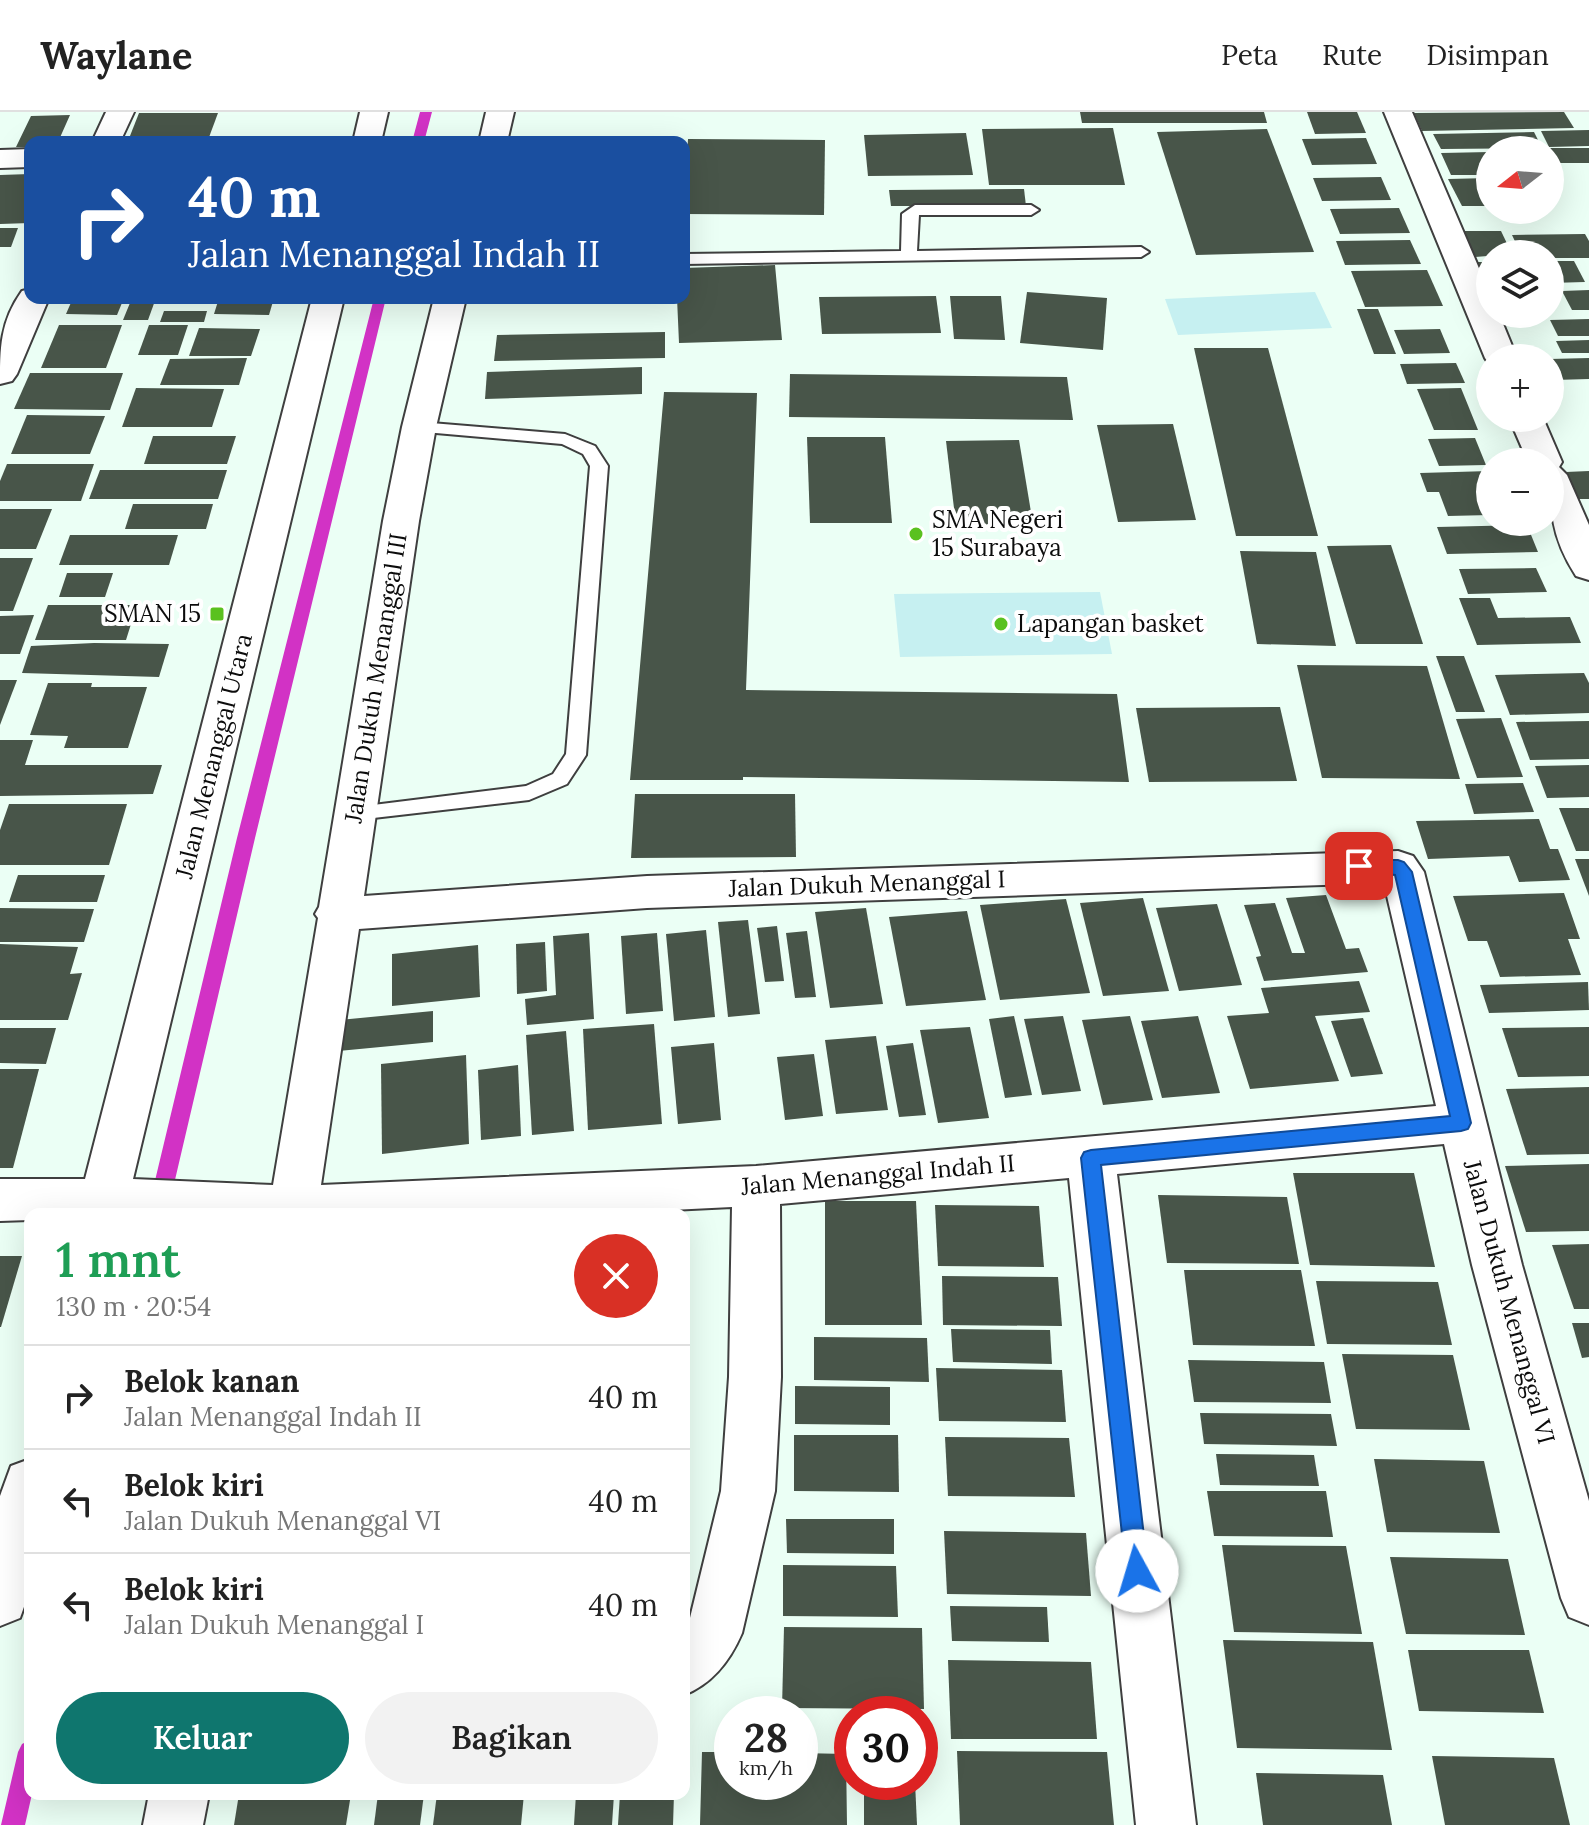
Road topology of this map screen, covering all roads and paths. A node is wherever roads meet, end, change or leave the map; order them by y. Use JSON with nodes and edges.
{"nodes":[{"id":1,"x":120,"y":112,"type":"edge"},
{"id":2,"x":374,"y":112,"type":"edge"},
{"id":3,"x":500,"y":112,"type":"edge"},
{"id":4,"x":1398,"y":112,"type":"edge"},
{"id":5,"x":109,"y":136,"type":"edge"},
{"id":6,"x":368,"y":136,"type":"edge"},
{"id":7,"x":494,"y":136,"type":"edge"},
{"id":8,"x":24,"y":158,"type":"edge"},
{"id":9,"x":0,"y":159,"type":"edge"},
{"id":10,"x":1031,"y":210,"type":"dead end"},
{"id":11,"x":1141,"y":252,"type":"dead end"},
{"id":12,"x":909,"y":255,"type":"junction"},
{"id":13,"x":690,"y":259,"type":"edge"},
{"id":14,"x":24,"y":289,"type":"edge"},
{"id":15,"x":0,"y":290,"type":"edge"},
{"id":16,"x":30,"y":304,"type":"edge"},
{"id":17,"x":327,"y":304,"type":"edge"},
{"id":18,"x":449,"y":304,"type":"edge"},
{"id":19,"x":1495,"y":344,"type":"edge"},
{"id":20,"x":0,"y":374,"type":"edge"},
{"id":21,"x":419,"y":427,"type":"junction"},
{"id":22,"x":1564,"y":508,"type":"edge"},
{"id":23,"x":1589,"y":568,"type":"edge"},
{"id":24,"x":356,"y":813,"type":"junction"},
{"id":25,"x":1398,"y":867,"type":"joint"},
{"id":26,"x":337,"y":914,"type":"junction"},
{"id":27,"x":1461,"y":1123,"type":"junction"},
{"id":28,"x":1091,"y":1158,"type":"junction"},
{"id":29,"x":756,"y":1186,"type":"junction"},
{"id":30,"x":0,"y":1200,"type":"edge"},
{"id":31,"x":110,"y":1204,"type":"edge"},
{"id":32,"x":250,"y":1208,"type":"edge"},
{"id":33,"x":285,"y":1208,"type":"edge"},
{"id":34,"x":305,"y":1208,"type":"edge"},
{"id":35,"x":17,"y":1511,"type":"edge"},
{"id":36,"x":1589,"y":1598,"type":"edge"},
{"id":37,"x":0,"y":1599,"type":"edge"},
{"id":38,"x":690,"y":1660,"type":"edge"},
{"id":39,"x":178,"y":1800,"type":"edge"},
{"id":40,"x":173,"y":1825,"type":"edge"},
{"id":41,"x":1166,"y":1825,"type":"edge"}],
"edges":[{"from":1,"to":5,"type":"street"},
{"from":2,"to":6,"type":"street"},
{"from":3,"to":7,"type":"street"},
{"from":4,"to":19,"type":"street"},
{"from":8,"to":9,"type":"street"},
{"from":10,"to":12,"type":"lane"},
{"from":11,"to":12,"type":"lane"},
{"from":12,"to":13,"type":"lane"},
{"from":14,"to":15,"type":"street"},
{"from":16,"to":20,"type":"street"},
{"from":17,"to":31,"type":"street","name":"Jalan Menanggal Utara"},
{"from":18,"to":21,"type":"street","name":"Jalan Dukuh Menanggal III"},
{"from":21,"to":24,"type":"street","name":"Jalan Dukuh Menanggal III"},
{"from":21,"to":24,"type":"lane"},
{"from":22,"to":23,"type":"street"},
{"from":24,"to":26,"type":"street","name":"Jalan Dukuh Menanggal III"},
{"from":25,"to":26,"type":"street","name":"Jalan Dukuh Menanggal I"},
{"from":25,"to":27,"type":"street","name":"Jalan Dukuh Menanggal VI"},
{"from":26,"to":33,"type":"street","name":"Jalan Dukuh Menanggal III"},
{"from":27,"to":28,"type":"street","name":"Jalan Menanggal Indah II"},
{"from":27,"to":36,"type":"street","name":"Jalan Dukuh Menanggal VI"},
{"from":28,"to":29,"type":"street","name":"Jalan Menanggal Indah II"},
{"from":28,"to":41,"type":"street"},
{"from":29,"to":34,"type":"street","name":"Jalan Menanggal Indah II"},
{"from":29,"to":38,"type":"street"},
{"from":30,"to":31,"type":"street","name":"Jalan Menanggal Indah II"},
{"from":31,"to":32,"type":"street","name":"Jalan Menanggal Indah II"},
{"from":35,"to":37,"type":"street"},
{"from":39,"to":40,"type":"street"}]}
